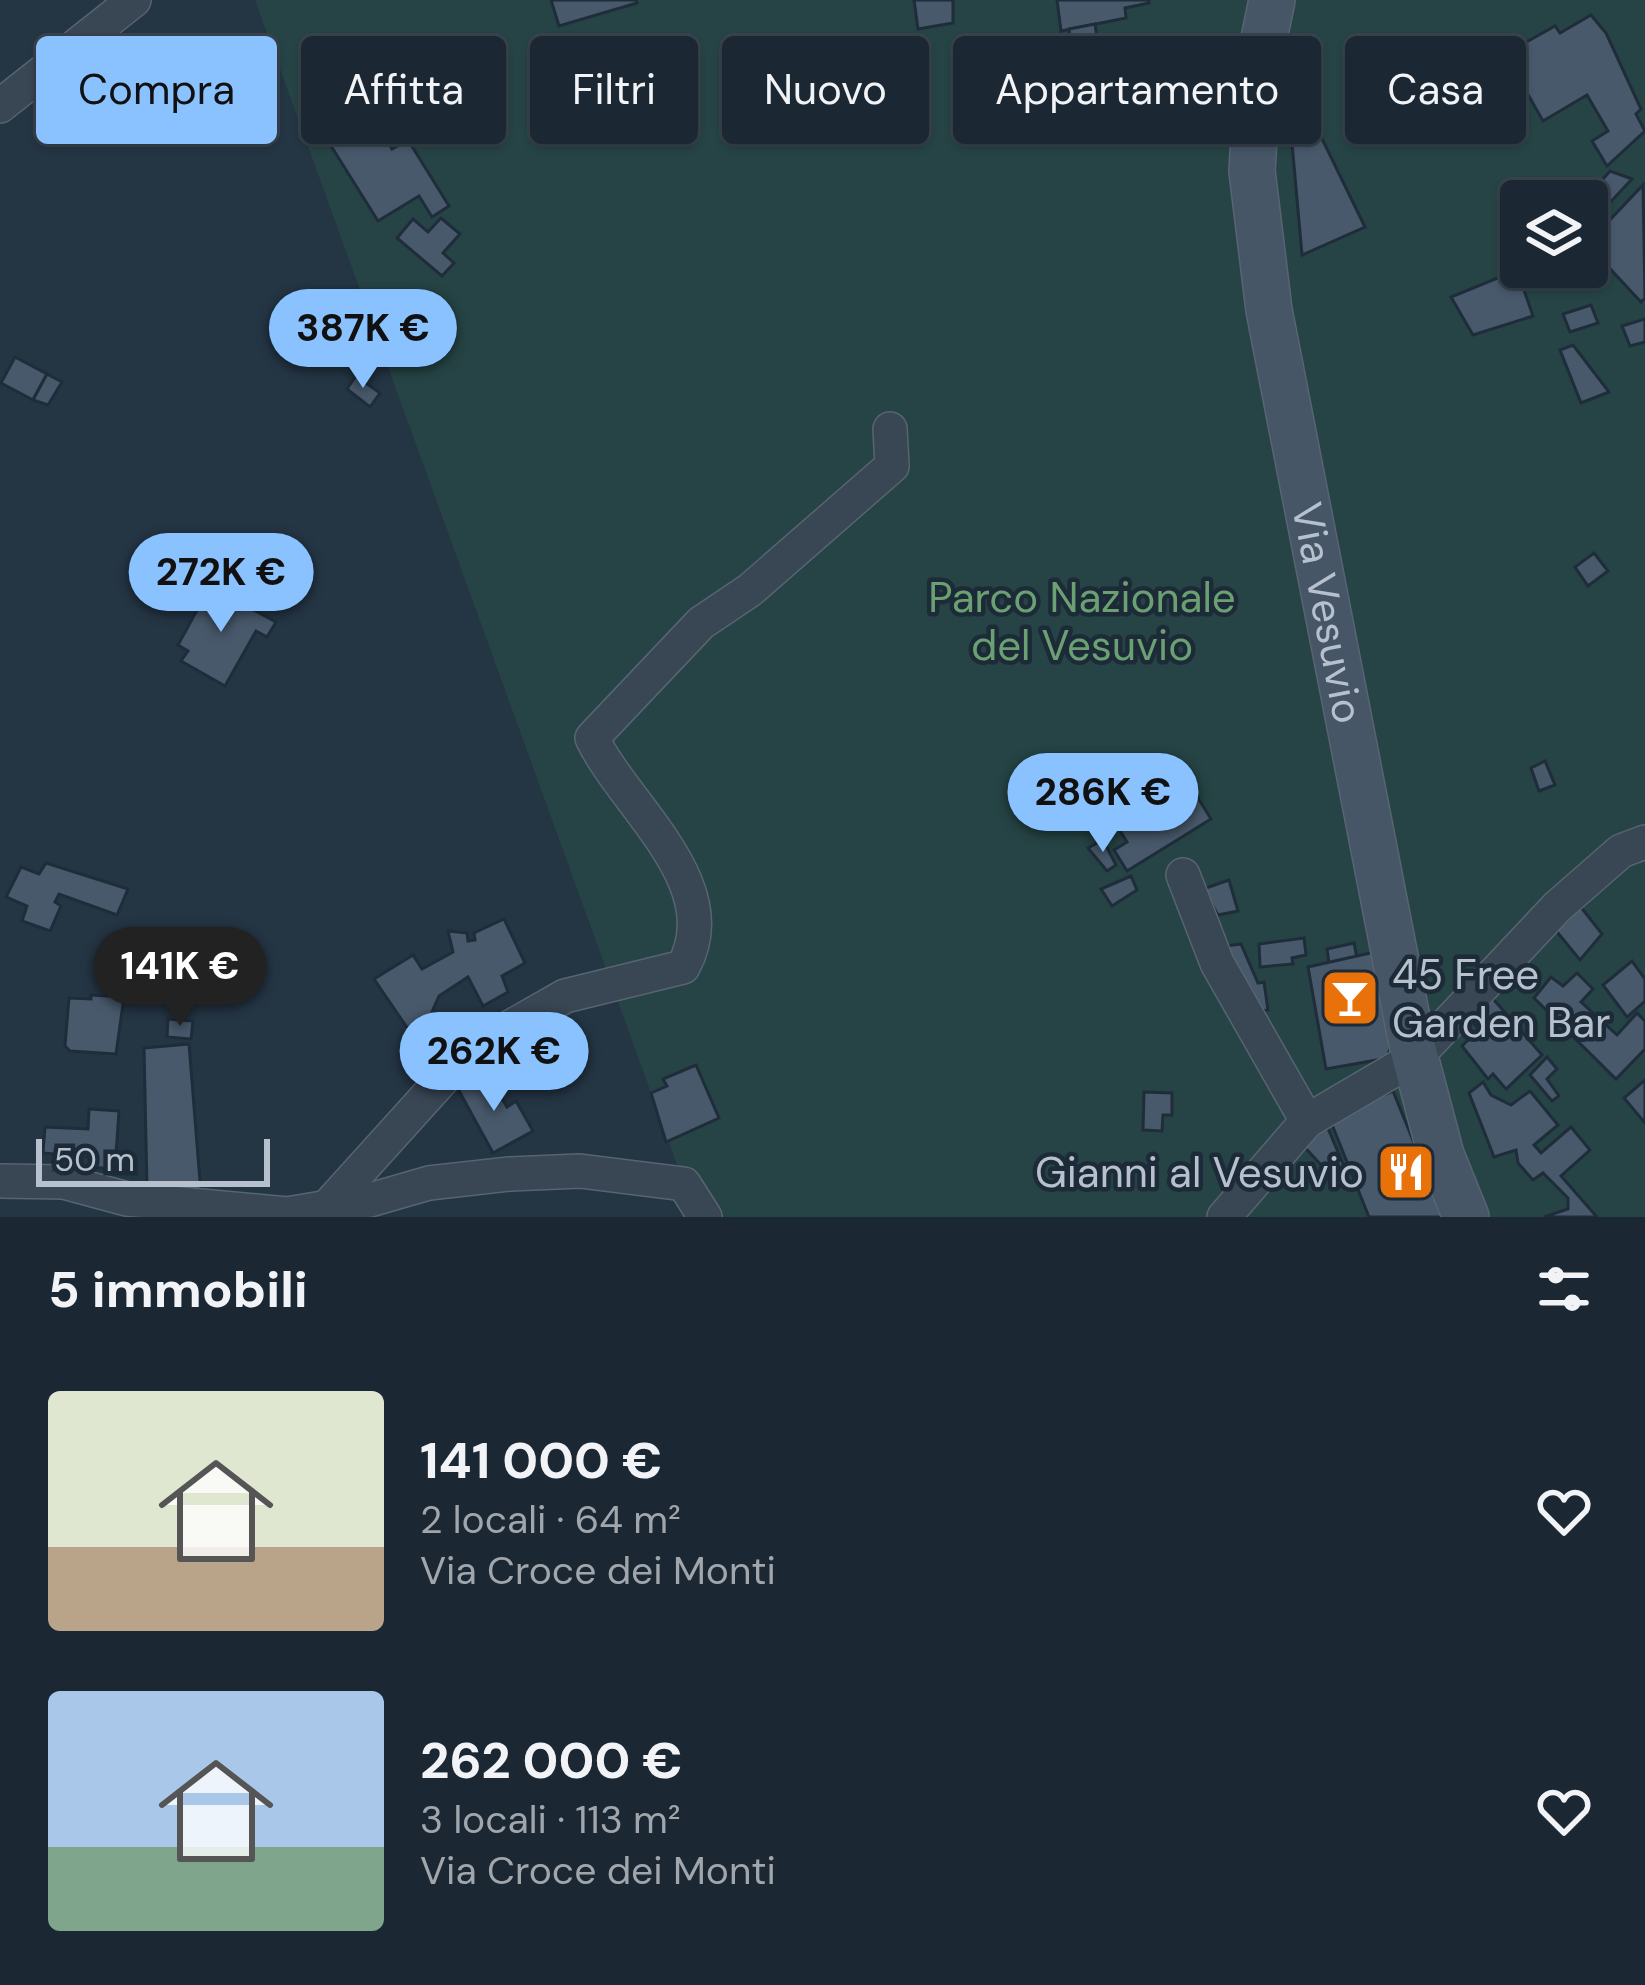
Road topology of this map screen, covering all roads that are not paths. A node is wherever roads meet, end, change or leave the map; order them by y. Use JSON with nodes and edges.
{"nodes":[{"id":1,"x":134,"y":0,"type":"edge"},
{"id":2,"x":1272,"y":0,"type":"edge"},
{"id":3,"x":0,"y":106,"type":"edge"},
{"id":4,"x":890,"y":429,"type":"dead end"},
{"id":5,"x":1645,"y":842,"type":"edge"},
{"id":6,"x":1183,"y":874,"type":"dead end"},
{"id":7,"x":1416,"y":1057,"type":"junction"},
{"id":8,"x":1307,"y":1121,"type":"junction"},
{"id":9,"x":0,"y":1181,"type":"edge"},
{"id":10,"x":327,"y":1207,"type":"junction"},
{"id":11,"x":705,"y":1217,"type":"edge"},
{"id":12,"x":1224,"y":1217,"type":"edge"},
{"id":13,"x":1466,"y":1217,"type":"edge"}],
"edges":[{"from":1,"to":3,"type":"street"},
{"from":2,"to":7,"type":"street","name":"Via Vesuvio"},
{"from":4,"to":10,"type":"street"},
{"from":5,"to":7,"type":"street"},
{"from":6,"to":8,"type":"street"},
{"from":7,"to":8,"type":"street"},
{"from":7,"to":13,"type":"street","name":"Via Vesuvio"},
{"from":8,"to":12,"type":"street"},
{"from":9,"to":10,"type":"street"},
{"from":10,"to":11,"type":"street"}]}
